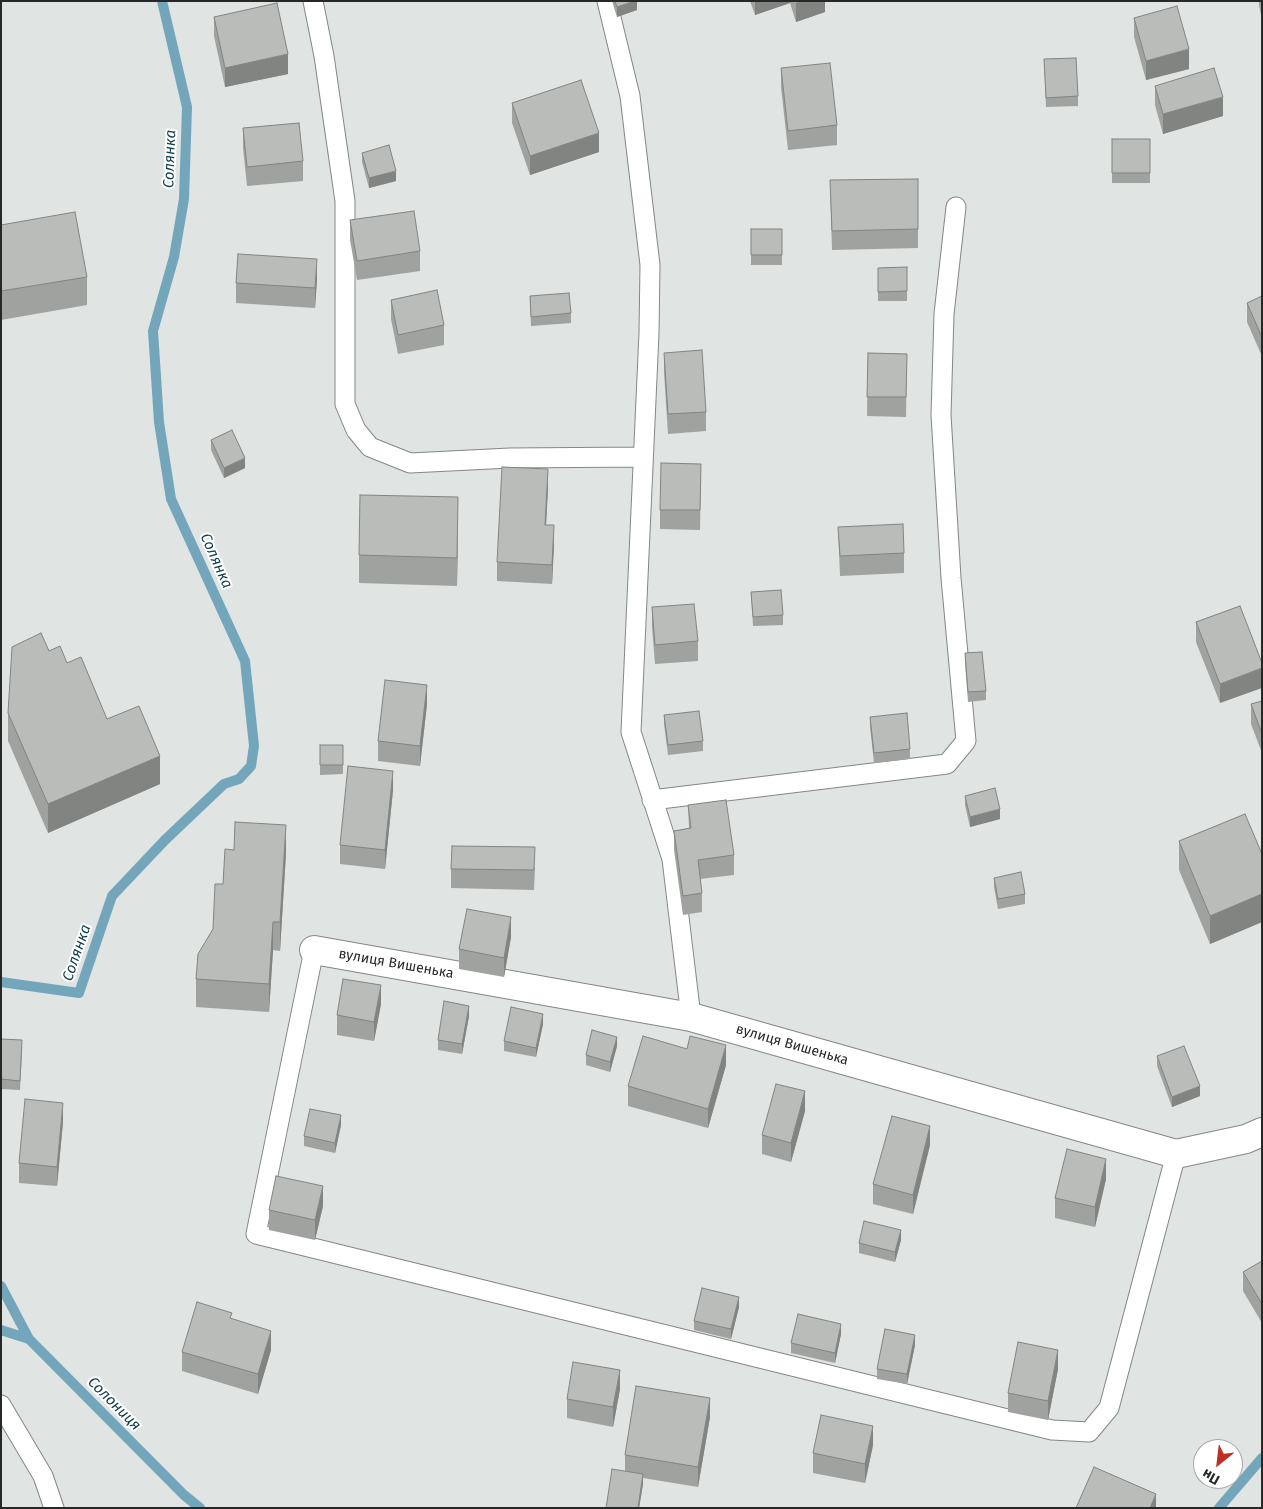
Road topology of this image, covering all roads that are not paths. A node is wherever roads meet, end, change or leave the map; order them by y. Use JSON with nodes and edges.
{"nodes":[{"id":1,"x":313,"y":1,"type":"edge"},
{"id":2,"x":608,"y":1,"type":"edge"},
{"id":3,"x":956,"y":207,"type":"dead end"},
{"id":4,"x":642,"y":458,"type":"junction"},
{"id":5,"x":652,"y":800,"type":"junction"},
{"id":6,"x":314,"y":950,"type":"joint"},
{"id":7,"x":691,"y":1017,"type":"junction"},
{"id":8,"x":1262,"y":1132,"type":"edge"},
{"id":9,"x":1176,"y":1154,"type":"junction"},
{"id":10,"x":1,"y":1405,"type":"edge"},
{"id":11,"x":54,"y":1508,"type":"edge"}],
"edges":[{"from":1,"to":4,"type":"lane"},
{"from":2,"to":4,"type":"lane"},
{"from":3,"to":5,"type":"lane"},
{"from":4,"to":5,"type":"lane"},
{"from":5,"to":7,"type":"lane"},
{"from":6,"to":7,"type":"street","name":"вулиця Вишенька"},
{"from":6,"to":9,"type":"lane"},
{"from":7,"to":9,"type":"street","name":"вулиця Вишенька"},
{"from":8,"to":9,"type":"street","name":"вулиця Вишенька"},
{"from":10,"to":11,"type":"lane"}]}
